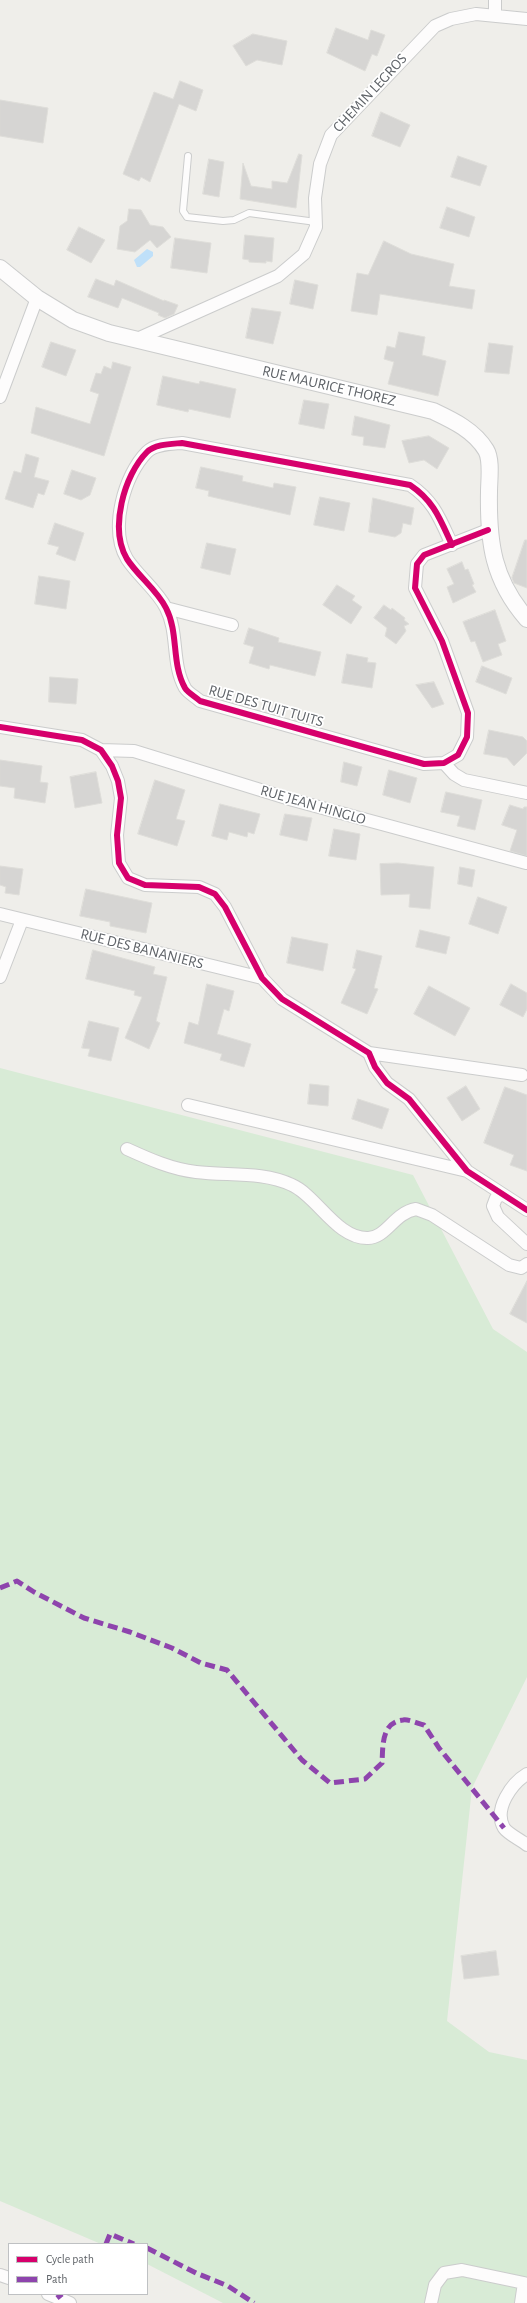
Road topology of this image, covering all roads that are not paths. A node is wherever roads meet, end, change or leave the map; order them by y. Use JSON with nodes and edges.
{"nodes":[{"id":1,"x":495,"y":0,"type":"edge"},
{"id":2,"x":496,"y":16,"type":"junction"},
{"id":3,"x":527,"y":19,"type":"edge"},
{"id":4,"x":188,"y":156,"type":"dead end"},
{"id":5,"x":316,"y":222,"type":"junction"},
{"id":6,"x":0,"y":268,"type":"edge"},
{"id":7,"x":37,"y":298,"type":"junction"},
{"id":8,"x":135,"y":340,"type":"junction"},
{"id":9,"x":0,"y":398,"type":"edge"},
{"id":10,"x":488,"y":530,"type":"junction"},
{"id":11,"x":452,"y":545,"type":"junction"},
{"id":12,"x":166,"y":608,"type":"junction"},
{"id":13,"x":527,"y":619,"type":"edge"},
{"id":14,"x":232,"y":625,"type":"dead end"},
{"id":15,"x":0,"y":727,"type":"edge"},
{"id":16,"x":101,"y":750,"type":"junction"},
{"id":17,"x":444,"y":763,"type":"junction"},
{"id":18,"x":527,"y":793,"type":"edge"},
{"id":19,"x":526,"y":863,"type":"dead end"},
{"id":20,"x":0,"y":914,"type":"edge"},
{"id":21,"x":22,"y":920,"type":"junction"},
{"id":22,"x":0,"y":977,"type":"edge"},
{"id":23,"x":262,"y":978,"type":"junction"},
{"id":24,"x":369,"y":1053,"type":"junction"},
{"id":25,"x":522,"y":1075,"type":"dead end"},
{"id":26,"x":188,"y":1105,"type":"dead end"},
{"id":27,"x":127,"y":1149,"type":"dead end"},
{"id":28,"x":467,"y":1171,"type":"junction"},
{"id":29,"x":502,"y":1194,"type":"junction"},
{"id":30,"x":527,"y":1210,"type":"edge"},
{"id":31,"x":527,"y":1244,"type":"edge"},
{"id":32,"x":527,"y":1264,"type":"edge"},
{"id":33,"x":527,"y":1774,"type":"edge"},
{"id":34,"x":527,"y":1845,"type":"edge"},
{"id":35,"x":50,"y":2295,"type":"edge"},
{"id":36,"x":70,"y":2303,"type":"edge"},
{"id":37,"x":431,"y":2303,"type":"edge"},
{"id":38,"x":521,"y":2303,"type":"edge"}],
"edges":[{"from":1,"to":2,"type":"street"},
{"from":2,"to":3,"type":"street","name":"CHEMIN LEGROS"},
{"from":2,"to":5,"type":"street","name":"CHEMIN LEGROS"},
{"from":4,"to":5,"type":"lane"},
{"from":5,"to":8,"type":"street","name":"CHEMIN LEGROS"},
{"from":6,"to":7,"type":"street","name":"RUE MAURICE THOREZ"},
{"from":7,"to":8,"type":"street","name":"RUE MAURICE THOREZ"},
{"from":7,"to":9,"type":"street"},
{"from":8,"to":10,"type":"street","name":"RUE MAURICE THOREZ"},
{"from":10,"to":11,"type":"street"},
{"from":10,"to":13,"type":"street","name":"RUE MAURICE THOREZ"},
{"from":11,"to":12,"type":"street","name":"RUE DES TUIT TUITS"},
{"from":11,"to":17,"type":"street"},
{"from":12,"to":14,"type":"street"},
{"from":12,"to":17,"type":"street","name":"RUE DES TUIT TUITS"},
{"from":15,"to":16,"type":"street","name":"RUE JEAN HINGLO"},
{"from":16,"to":19,"type":"street","name":"RUE JEAN HINGLO"},
{"from":16,"to":23,"type":"street","name":"RUE JEAN HINGLO"},
{"from":17,"to":18,"type":"street"},
{"from":20,"to":21,"type":"street","name":"RUE DES BANANIERS"},
{"from":21,"to":22,"type":"street"},
{"from":21,"to":23,"type":"street","name":"RUE DES BANANIERS"},
{"from":23,"to":24,"type":"street","name":"RUE JEAN HINGLO"},
{"from":24,"to":25,"type":"street","name":"RUE JEAN HINGLO"},
{"from":24,"to":28,"type":"street"},
{"from":26,"to":28,"type":"street"},
{"from":27,"to":32,"type":"street"},
{"from":28,"to":29,"type":"street"},
{"from":29,"to":30,"type":"street"},
{"from":29,"to":31,"type":"street"},
{"from":33,"to":34,"type":"street"},
{"from":35,"to":36,"type":"street"},
{"from":37,"to":38,"type":"street"}]}
